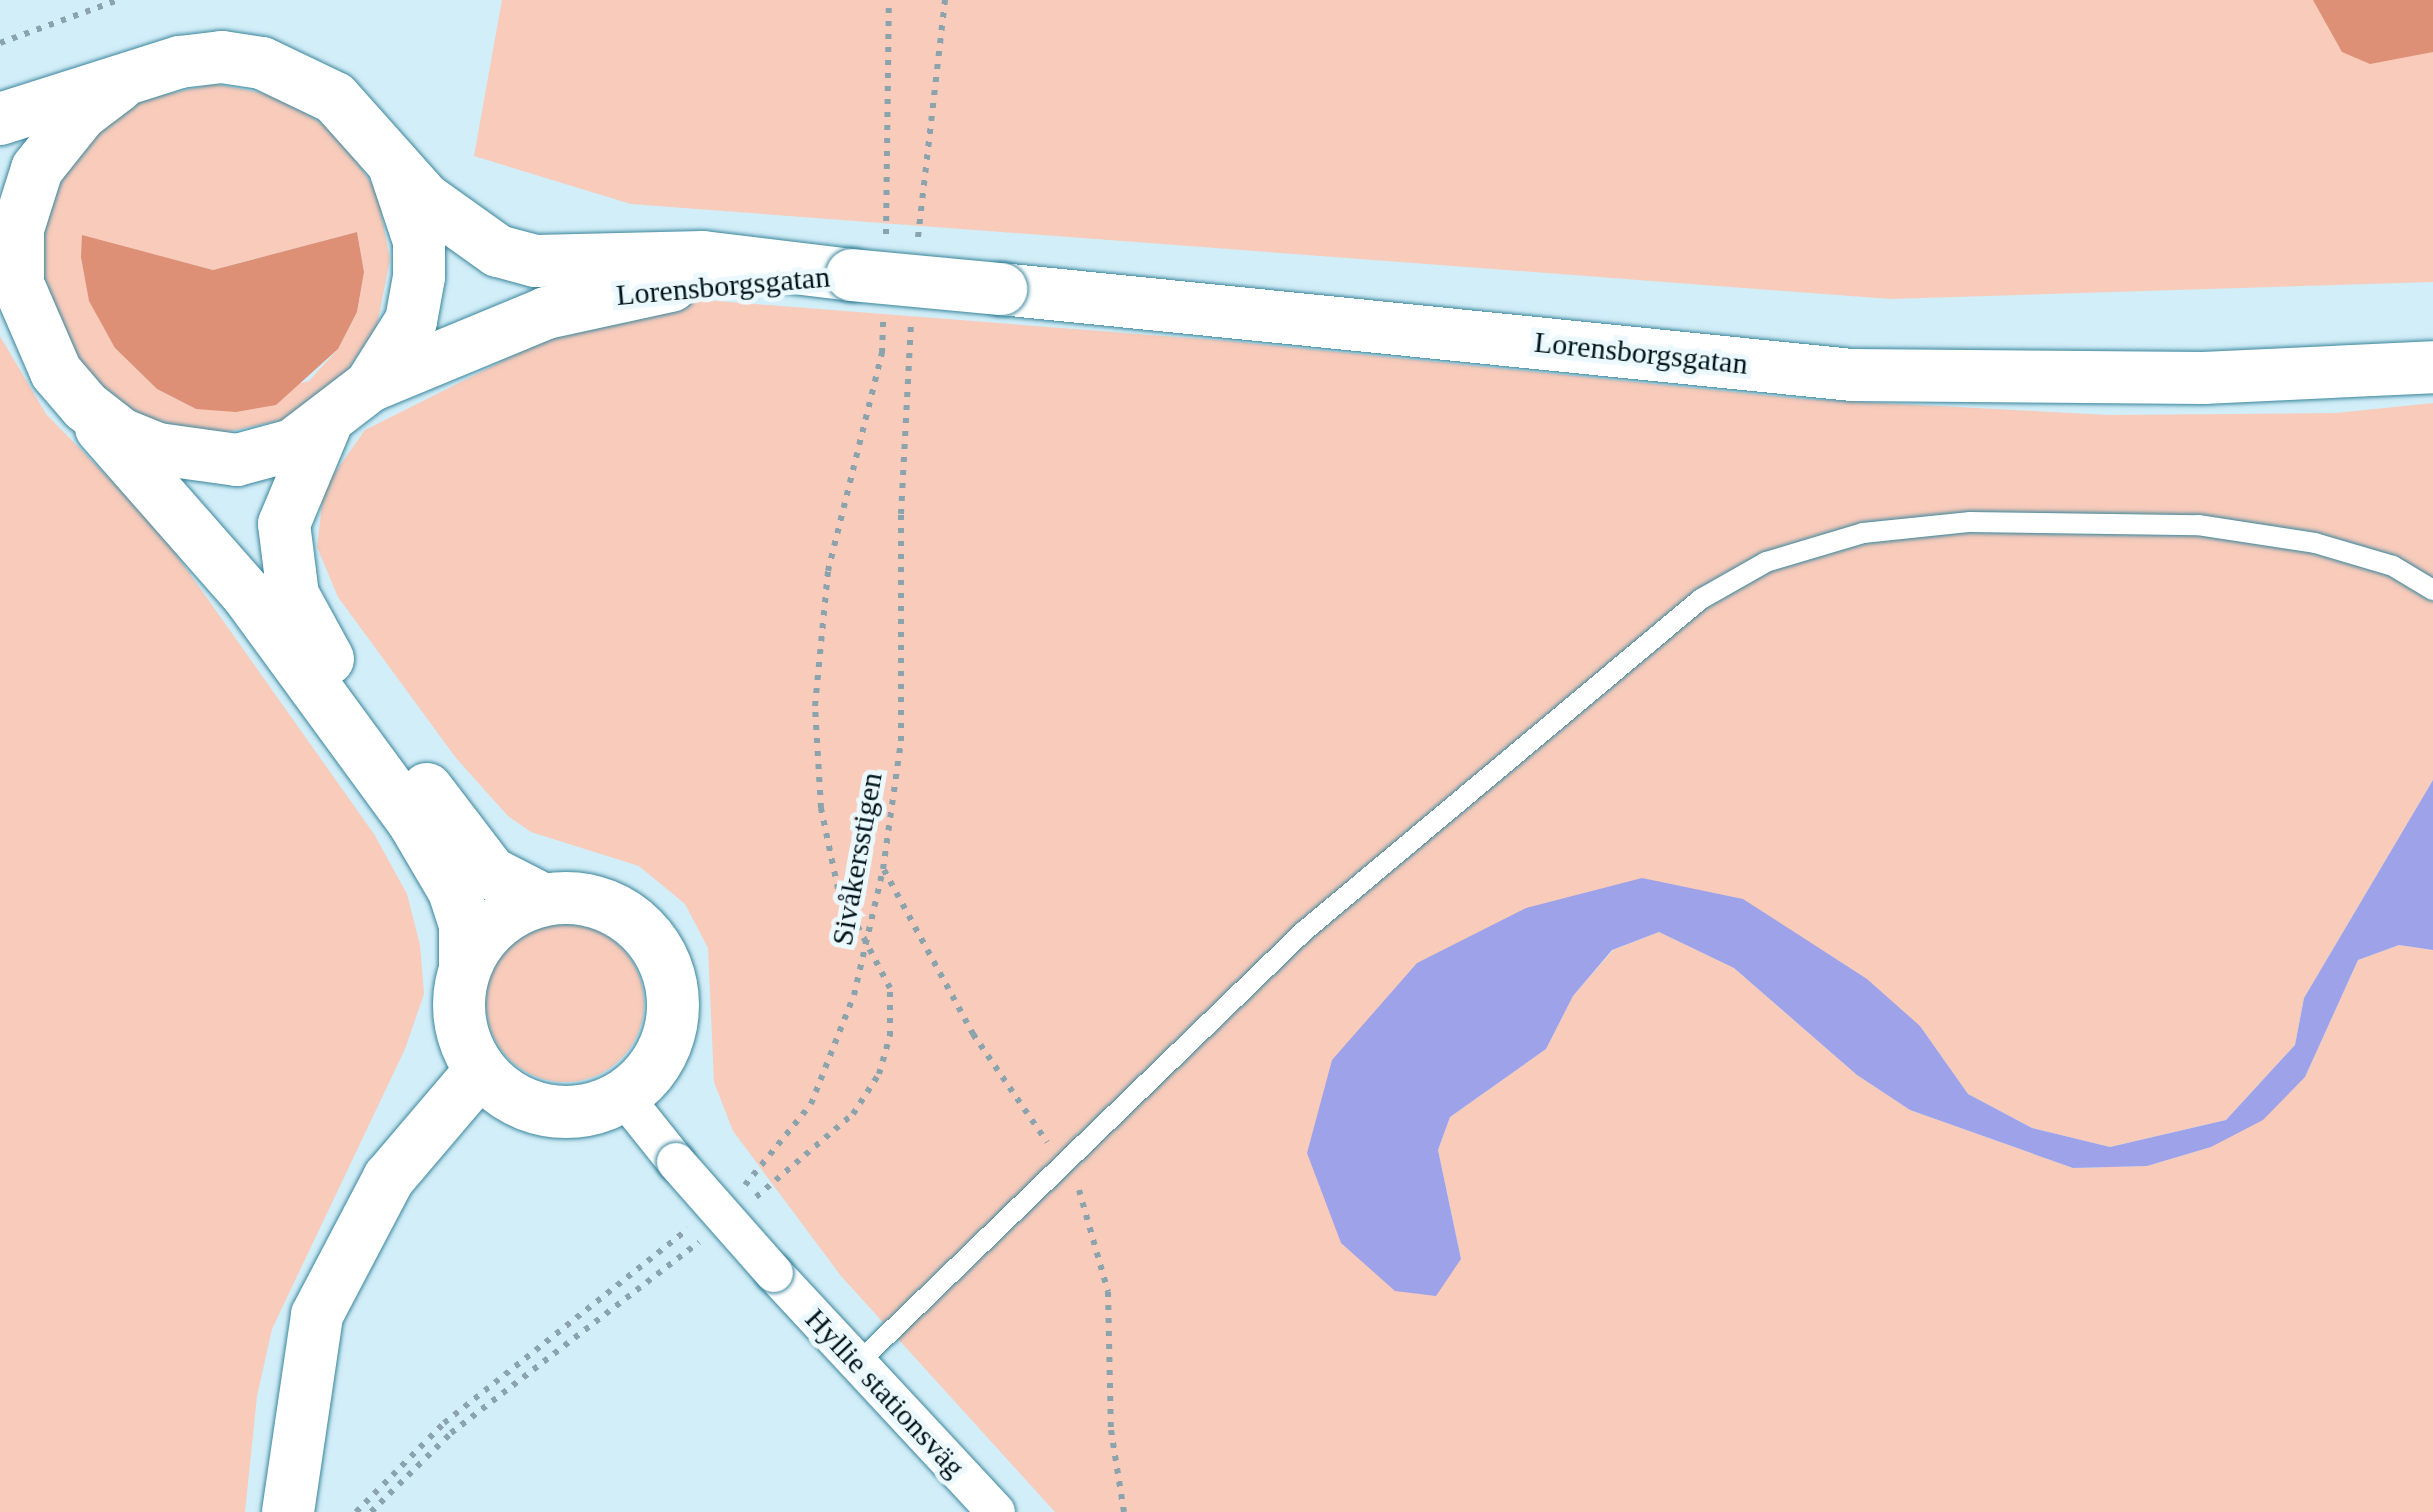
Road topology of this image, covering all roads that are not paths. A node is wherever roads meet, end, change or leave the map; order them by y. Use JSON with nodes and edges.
{"nodes":[{"id":1,"x":118,"y":86,"type":"junction"},
{"id":2,"x":0,"y":119,"type":"edge"},
{"id":3,"x":393,"y":163,"type":"junction"},
{"id":4,"x":869,"y":260,"type":"junction"},
{"id":5,"x":9,"y":273,"type":"edge"},
{"id":6,"x":2433,"y":367,"type":"edge"},
{"id":7,"x":370,"y":386,"type":"junction"},
{"id":8,"x":85,"y":406,"type":"junction"},
{"id":9,"x":325,"y":426,"type":"junction"},
{"id":10,"x":2433,"y":590,"type":"edge"},
{"id":11,"x":542,"y":899,"type":"junction"},
{"id":12,"x":465,"y":965,"type":"junction"},
{"id":13,"x":480,"y":1071,"type":"junction"},
{"id":14,"x":624,"y":1097,"type":"junction"},
{"id":15,"x":858,"y":1363,"type":"junction"},
{"id":16,"x":288,"y":1512,"type":"edge"},
{"id":17,"x":996,"y":1512,"type":"edge"}],
"edges":[{"from":1,"to":2,"type":"main road","name":"Lorensborgsgatan"},
{"from":1,"to":3,"type":"main road","name":"Lorensborgsgatan"},
{"from":1,"to":5,"type":"main road","name":"Lorensborgsgatan"},
{"from":3,"to":4,"type":"main road","name":"Lorensborgsgatan"},
{"from":3,"to":7,"type":"main road","name":"Lorensborgsgatan"},
{"from":4,"to":6,"type":"main road","name":"Lorensborgsgatan","bridge":true},
{"from":4,"to":7,"type":"main road","name":"Lorensborgsgatan"},
{"from":5,"to":8,"type":"main road","name":"Lorensborgsgatan"},
{"from":7,"to":9,"type":"main road","name":"Lorensborgsgatan"},
{"from":8,"to":9,"type":"main road","name":"Lorensborgsgatan"},
{"from":8,"to":12,"type":"main road"},
{"from":9,"to":11,"type":"main road"},
{"from":10,"to":15,"type":"lane"},
{"from":11,"to":12,"type":"main road"},
{"from":11,"to":14,"type":"main road"},
{"from":12,"to":13,"type":"main road"},
{"from":13,"to":14,"type":"main road"},
{"from":13,"to":16,"type":"main road"},
{"from":14,"to":15,"type":"street","name":"Hyllie stationsväg","bridge":true},
{"from":15,"to":17,"type":"street","name":"Hyllie stationsväg"}]}
